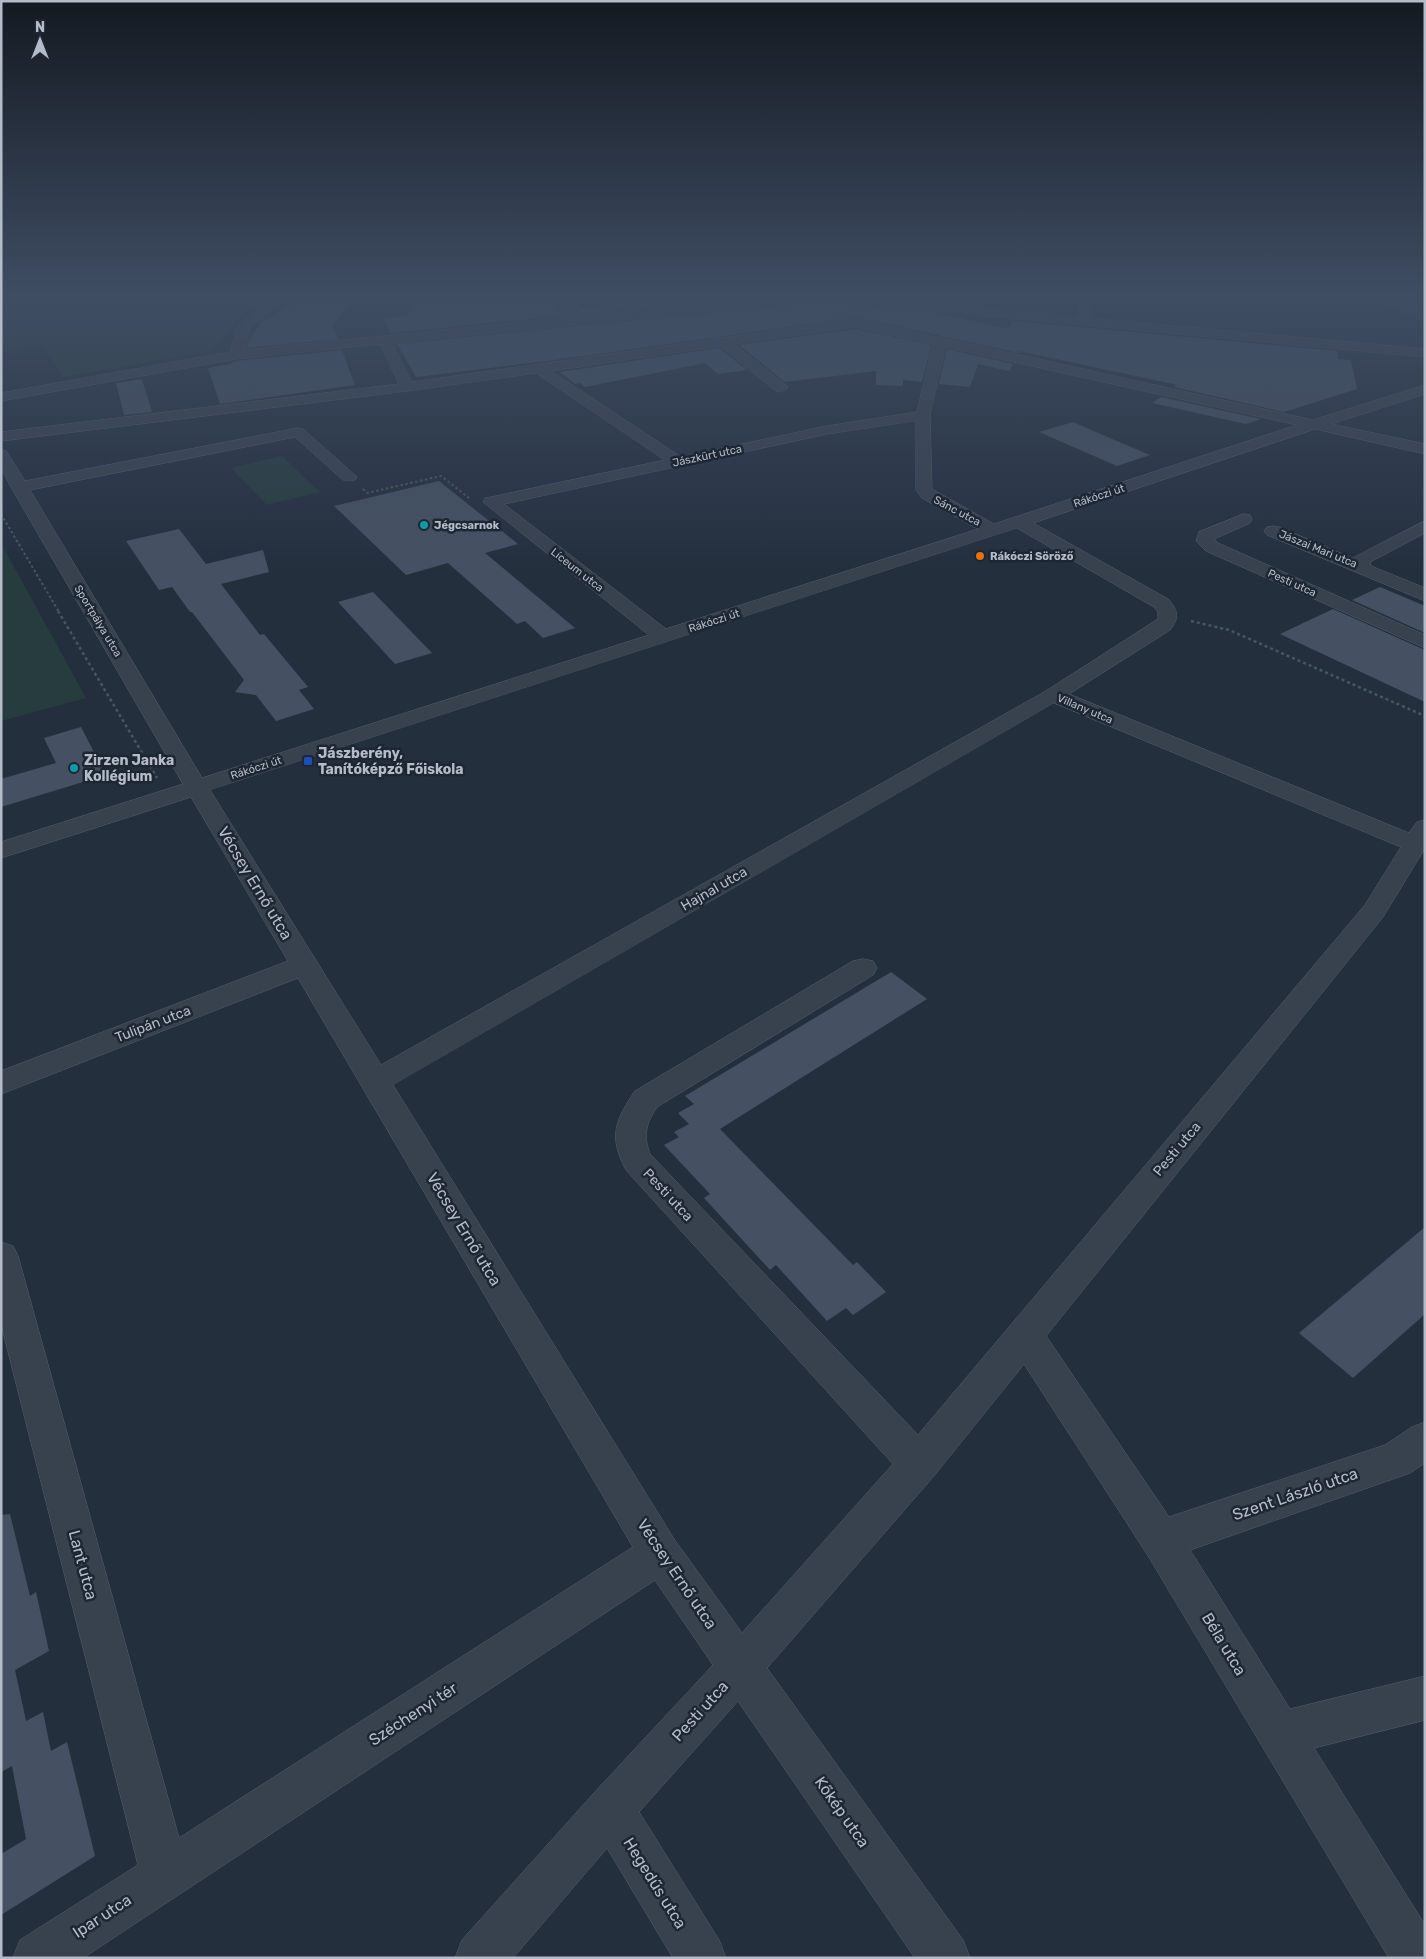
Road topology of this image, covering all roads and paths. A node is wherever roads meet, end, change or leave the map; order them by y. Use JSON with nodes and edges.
{"nodes":[{"id":1,"x":66,"y":385,"type":"edge"},
{"id":2,"x":418,"y":385,"type":"edge"},
{"id":3,"x":563,"y":385,"type":"edge"},
{"id":4,"x":779,"y":385,"type":"edge"},
{"id":5,"x":930,"y":385,"type":"edge"},
{"id":6,"x":1138,"y":385,"type":"edge"},
{"id":7,"x":407,"y":387,"type":"joint"},
{"id":8,"x":782,"y":388,"type":"dead end"},
{"id":9,"x":1425,"y":389,"type":"edge"},
{"id":10,"x":1,"y":397,"type":"edge"},
{"id":11,"x":923,"y":415,"type":"junction"},
{"id":12,"x":1315,"y":424,"type":"junction"},
{"id":13,"x":1,"y":437,"type":"edge"},
{"id":14,"x":1425,"y":449,"type":"edge"},
{"id":15,"x":1,"y":454,"type":"edge"},
{"id":16,"x":678,"y":462,"type":"junction"},
{"id":17,"x":349,"y":477,"type":"joint"},
{"id":18,"x":19,"y":487,"type":"junction"},
{"id":19,"x":483,"y":502,"type":"junction"},
{"id":20,"x":1,"y":514,"type":"edge"},
{"id":21,"x":1244,"y":519,"type":"dead end"},
{"id":22,"x":1019,"y":522,"type":"junction"},
{"id":23,"x":1425,"y":526,"type":"edge"},
{"id":24,"x":994,"y":530,"type":"junction"},
{"id":25,"x":1273,"y":531,"type":"dead end"},
{"id":26,"x":1362,"y":568,"type":"junction"},
{"id":27,"x":1425,"y":595,"type":"edge"},
{"id":28,"x":1168,"y":616,"type":"junction"},
{"id":29,"x":664,"y":637,"type":"junction"},
{"id":30,"x":1425,"y":642,"type":"edge"},
{"id":31,"x":1053,"y":695,"type":"junction"},
{"id":32,"x":1425,"y":716,"type":"edge"},
{"id":33,"x":157,"y":777,"type":"dead end"},
{"id":34,"x":196,"y":787,"type":"junction"},
{"id":35,"x":1420,"y":835,"type":"edge"},
{"id":36,"x":1,"y":850,"type":"edge"},
{"id":37,"x":304,"y":965,"type":"junction"},
{"id":38,"x":863,"y":968,"type":"dead end"},
{"id":39,"x":375,"y":1082,"type":"junction"},
{"id":40,"x":1,"y":1083,"type":"edge"},
{"id":41,"x":1,"y":1256,"type":"edge"},
{"id":42,"x":1024,"y":1334,"type":"junction"},
{"id":43,"x":1425,"y":1440,"type":"edge"},
{"id":44,"x":919,"y":1464,"type":"junction"},
{"id":45,"x":1161,"y":1540,"type":"junction"},
{"id":46,"x":660,"y":1553,"type":"junction"},
{"id":47,"x":740,"y":1667,"type":"junction"},
{"id":48,"x":1425,"y":1698,"type":"edge"},
{"id":49,"x":1280,"y":1734,"type":"junction"},
{"id":50,"x":610,"y":1809,"type":"junction"},
{"id":51,"x":165,"y":1875,"type":"junction"},
{"id":52,"x":38,"y":1958,"type":"edge"},
{"id":53,"x":480,"y":1958,"type":"edge"},
{"id":54,"x":701,"y":1958,"type":"edge"},
{"id":55,"x":944,"y":1958,"type":"edge"},
{"id":56,"x":1417,"y":1958,"type":"edge"}],
"edges":[{"from":1,"to":10,"type":"street"},
{"from":2,"to":7,"type":"street"},
{"from":3,"to":16,"type":"street"},
{"from":4,"to":8,"type":"street"},
{"from":5,"to":11,"type":"street","name":"Sánc utca"},
{"from":6,"to":12,"type":"street"},
{"from":7,"to":13,"type":"street"},
{"from":9,"to":12,"type":"street","name":"Rákóczi út"},
{"from":11,"to":16,"type":"street","name":"Jászkürt utca"},
{"from":11,"to":24,"type":"street","name":"Sánc utca"},
{"from":12,"to":14,"type":"street"},
{"from":12,"to":22,"type":"street","name":"Rákóczi út"},
{"from":15,"to":18,"type":"street","name":"Sportpálya utca"},
{"from":16,"to":19,"type":"street","name":"Jászkürt utca"},
{"from":17,"to":18,"type":"street"},
{"from":17,"to":19,"type":"path"},
{"from":18,"to":34,"type":"street","name":"Sportpálya utca"},
{"from":19,"to":29,"type":"street","name":"Líceum utca"},
{"from":20,"to":33,"type":"path"},
{"from":21,"to":30,"type":"street","name":"Pesti utca"},
{"from":22,"to":24,"type":"street","name":"Rákóczi út"},
{"from":22,"to":28,"type":"street"},
{"from":23,"to":26,"type":"street","name":"Jászai Mari utca"},
{"from":24,"to":29,"type":"street","name":"Rákóczi út"},
{"from":25,"to":26,"type":"street","name":"Jászai Mari utca"},
{"from":26,"to":27,"type":"street","name":"Jászai Mari utca"},
{"from":28,"to":31,"type":"street","name":"Villany utca"},
{"from":28,"to":32,"type":"path"},
{"from":29,"to":34,"type":"street","name":"Rákóczi út"},
{"from":31,"to":35,"type":"street","name":"Villany utca"},
{"from":31,"to":39,"type":"street","name":"Hajnal utca"},
{"from":34,"to":36,"type":"street","name":"Rákóczi út"},
{"from":34,"to":37,"type":"street","name":"Vécsey Ernő utca"},
{"from":35,"to":42,"type":"street","name":"Pesti utca"},
{"from":37,"to":39,"type":"street","name":"Vécsey Ernő utca"},
{"from":37,"to":40,"type":"street","name":"Tulipán utca"},
{"from":38,"to":44,"type":"street","name":"Pesti utca"},
{"from":39,"to":46,"type":"street","name":"Vécsey Ernő utca"},
{"from":41,"to":51,"type":"street","name":"Lant utca"},
{"from":42,"to":44,"type":"street","name":"Pesti utca"},
{"from":42,"to":45,"type":"street","name":"Béla utca"},
{"from":43,"to":45,"type":"street","name":"Szent László utca"},
{"from":44,"to":47,"type":"street","name":"Pesti utca"},
{"from":45,"to":49,"type":"street","name":"Béla utca"},
{"from":46,"to":47,"type":"street","name":"Vécsey Ernő utca"},
{"from":46,"to":51,"type":"street","name":"Széchenyi tér"},
{"from":47,"to":50,"type":"street","name":"Pesti utca"},
{"from":47,"to":55,"type":"street","name":"Kőkép utca"},
{"from":48,"to":49,"type":"street"},
{"from":49,"to":56,"type":"street","name":"Béla utca"},
{"from":50,"to":53,"type":"street","name":"Pesti utca"},
{"from":50,"to":54,"type":"street","name":"Hegedűs utca"},
{"from":51,"to":52,"type":"street","name":"Ipar utca"}]}
